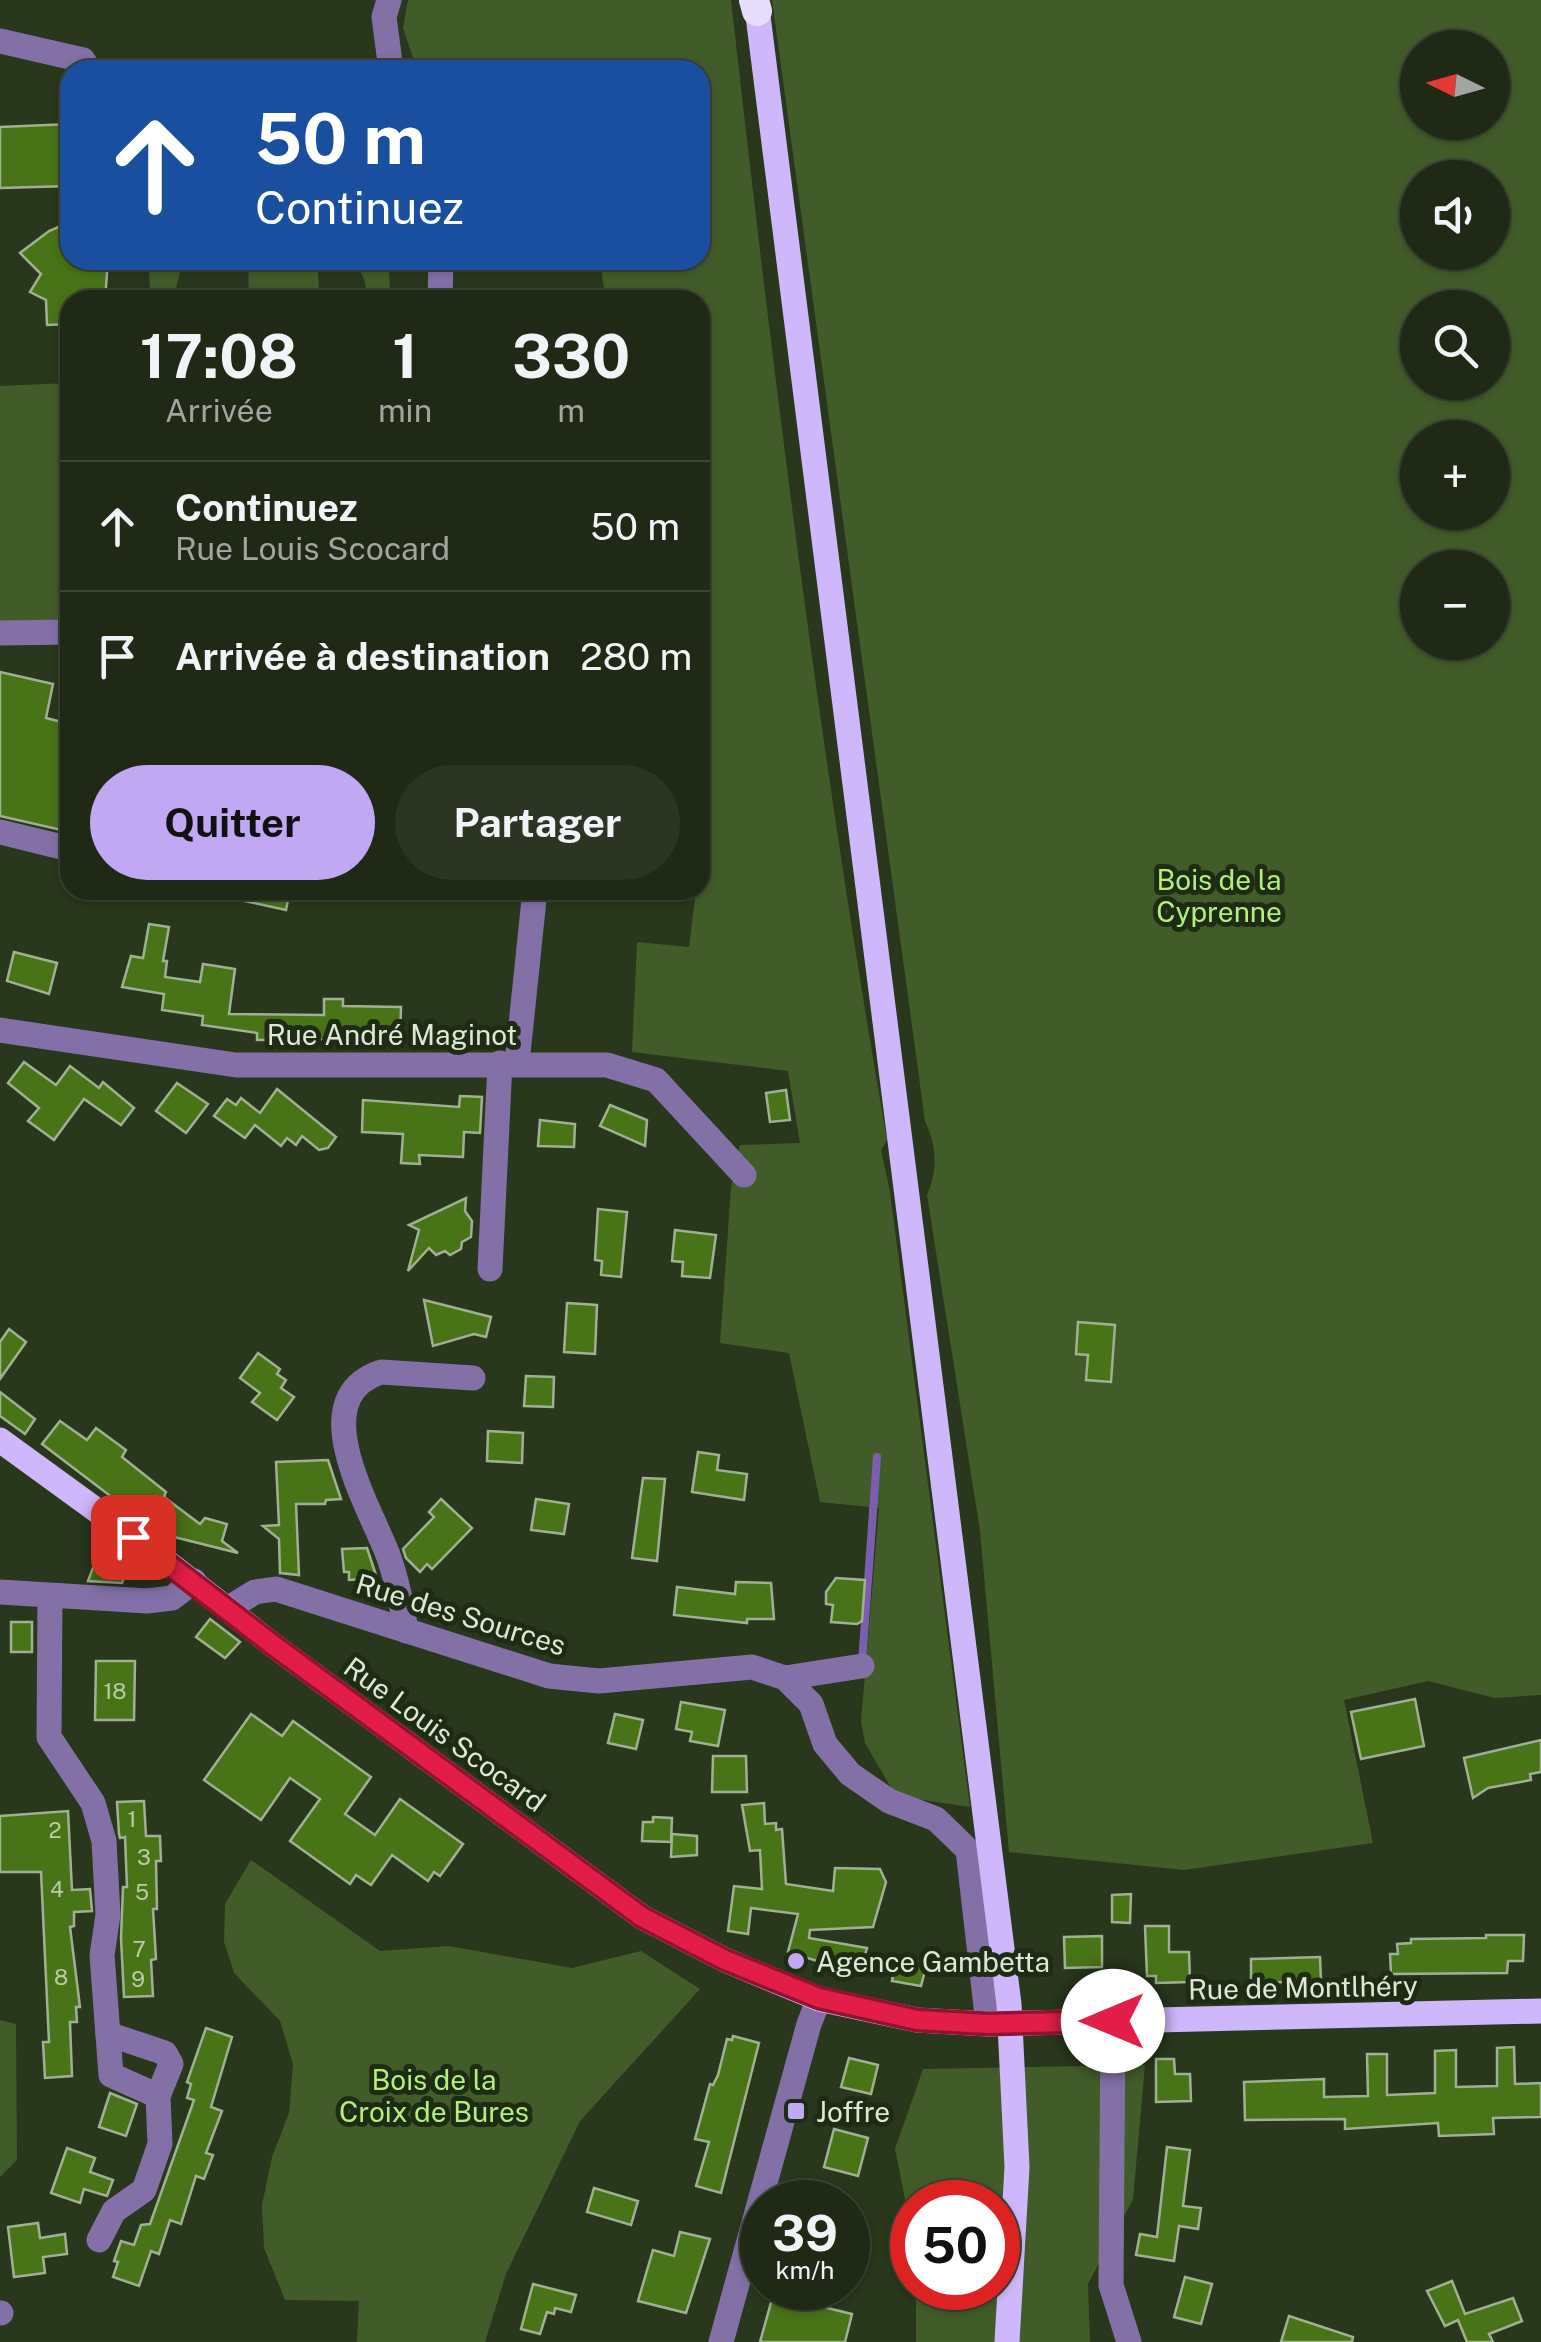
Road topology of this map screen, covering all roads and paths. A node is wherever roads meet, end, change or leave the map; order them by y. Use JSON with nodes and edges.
{"nodes":[{"id":1,"x":389,"y":0,"type":"edge"},
{"id":2,"x":756,"y":4,"type":"edge"},
{"id":3,"x":0,"y":41,"type":"edge"},
{"id":4,"x":82,"y":60,"type":"edge"},
{"id":5,"x":390,"y":60,"type":"edge"},
{"id":6,"x":60,"y":632,"type":"edge"},
{"id":7,"x":0,"y":633,"type":"edge"},
{"id":8,"x":0,"y":832,"type":"edge"},
{"id":9,"x":60,"y":847,"type":"edge"},
{"id":10,"x":533,"y":900,"type":"edge"},
{"id":11,"x":0,"y":1030,"type":"edge"},
{"id":12,"x":508,"y":1064,"type":"junction"},
{"id":13,"x":744,"y":1174,"type":"dead end"},
{"id":14,"x":490,"y":1268,"type":"dead end"},
{"id":15,"x":473,"y":1378,"type":"dead end"},
{"id":16,"x":0,"y":1440,"type":"edge"},
{"id":17,"x":194,"y":1581,"type":"junction"},
{"id":18,"x":0,"y":1592,"type":"edge"},
{"id":19,"x":50,"y":1596,"type":"junction"},
{"id":20,"x":229,"y":1608,"type":"junction"},
{"id":21,"x":406,"y":1631,"type":"junction"},
{"id":22,"x":862,"y":1666,"type":"dead end"},
{"id":23,"x":785,"y":1678,"type":"junction"},
{"id":24,"x":819,"y":1998,"type":"junction"},
{"id":25,"x":1541,"y":2011,"type":"edge"},
{"id":26,"x":1113,"y":2021,"type":"junction"},
{"id":27,"x":947,"y":2022,"type":"joint"},
{"id":28,"x":988,"y":2024,"type":"junction"},
{"id":29,"x":108,"y":2034,"type":"junction"},
{"id":30,"x":158,"y":2096,"type":"junction"},
{"id":31,"x":98,"y":2240,"type":"dead end"},
{"id":32,"x":722,"y":2342,"type":"edge"},
{"id":33,"x":1007,"y":2342,"type":"edge"},
{"id":34,"x":1130,"y":2342,"type":"edge"}],
"edges":[{"from":1,"to":5,"type":"street"},
{"from":2,"to":33,"type":"main road"},
{"from":3,"to":4,"type":"street"},
{"from":6,"to":7,"type":"street"},
{"from":8,"to":9,"type":"street"},
{"from":10,"to":12,"type":"street"},
{"from":11,"to":12,"type":"street","name":"Rue André Maginot"},
{"from":12,"to":13,"type":"street","name":"Rue André Maginot"},
{"from":12,"to":14,"type":"street"},
{"from":15,"to":21,"type":"street"},
{"from":16,"to":17,"type":"main road","name":"Rue Louis Scocard"},
{"from":17,"to":19,"type":"street"},
{"from":17,"to":20,"type":"main road","name":"Rue Louis Scocard"},
{"from":18,"to":19,"type":"street"},
{"from":19,"to":29,"type":"street"},
{"from":20,"to":21,"type":"street","name":"Rue des Sources"},
{"from":20,"to":24,"type":"main road","name":"Rue Louis Scocard"},
{"from":21,"to":23,"type":"street","name":"Rue des Sources"},
{"from":22,"to":23,"type":"street"},
{"from":23,"to":28,"type":"street"},
{"from":24,"to":27,"type":"main road","name":"Rue Louis Scocard"},
{"from":24,"to":32,"type":"street"},
{"from":25,"to":26,"type":"main road","name":"Rue de Montlhéry"},
{"from":26,"to":28,"type":"main road","name":"Rue de Montlhéry"},
{"from":26,"to":34,"type":"street"},
{"from":27,"to":28,"type":"main road","name":"Rue de Montlhéry"},
{"from":29,"to":30,"type":"street"},
{"from":29,"to":30,"type":"street"},
{"from":30,"to":31,"type":"street"}]}
